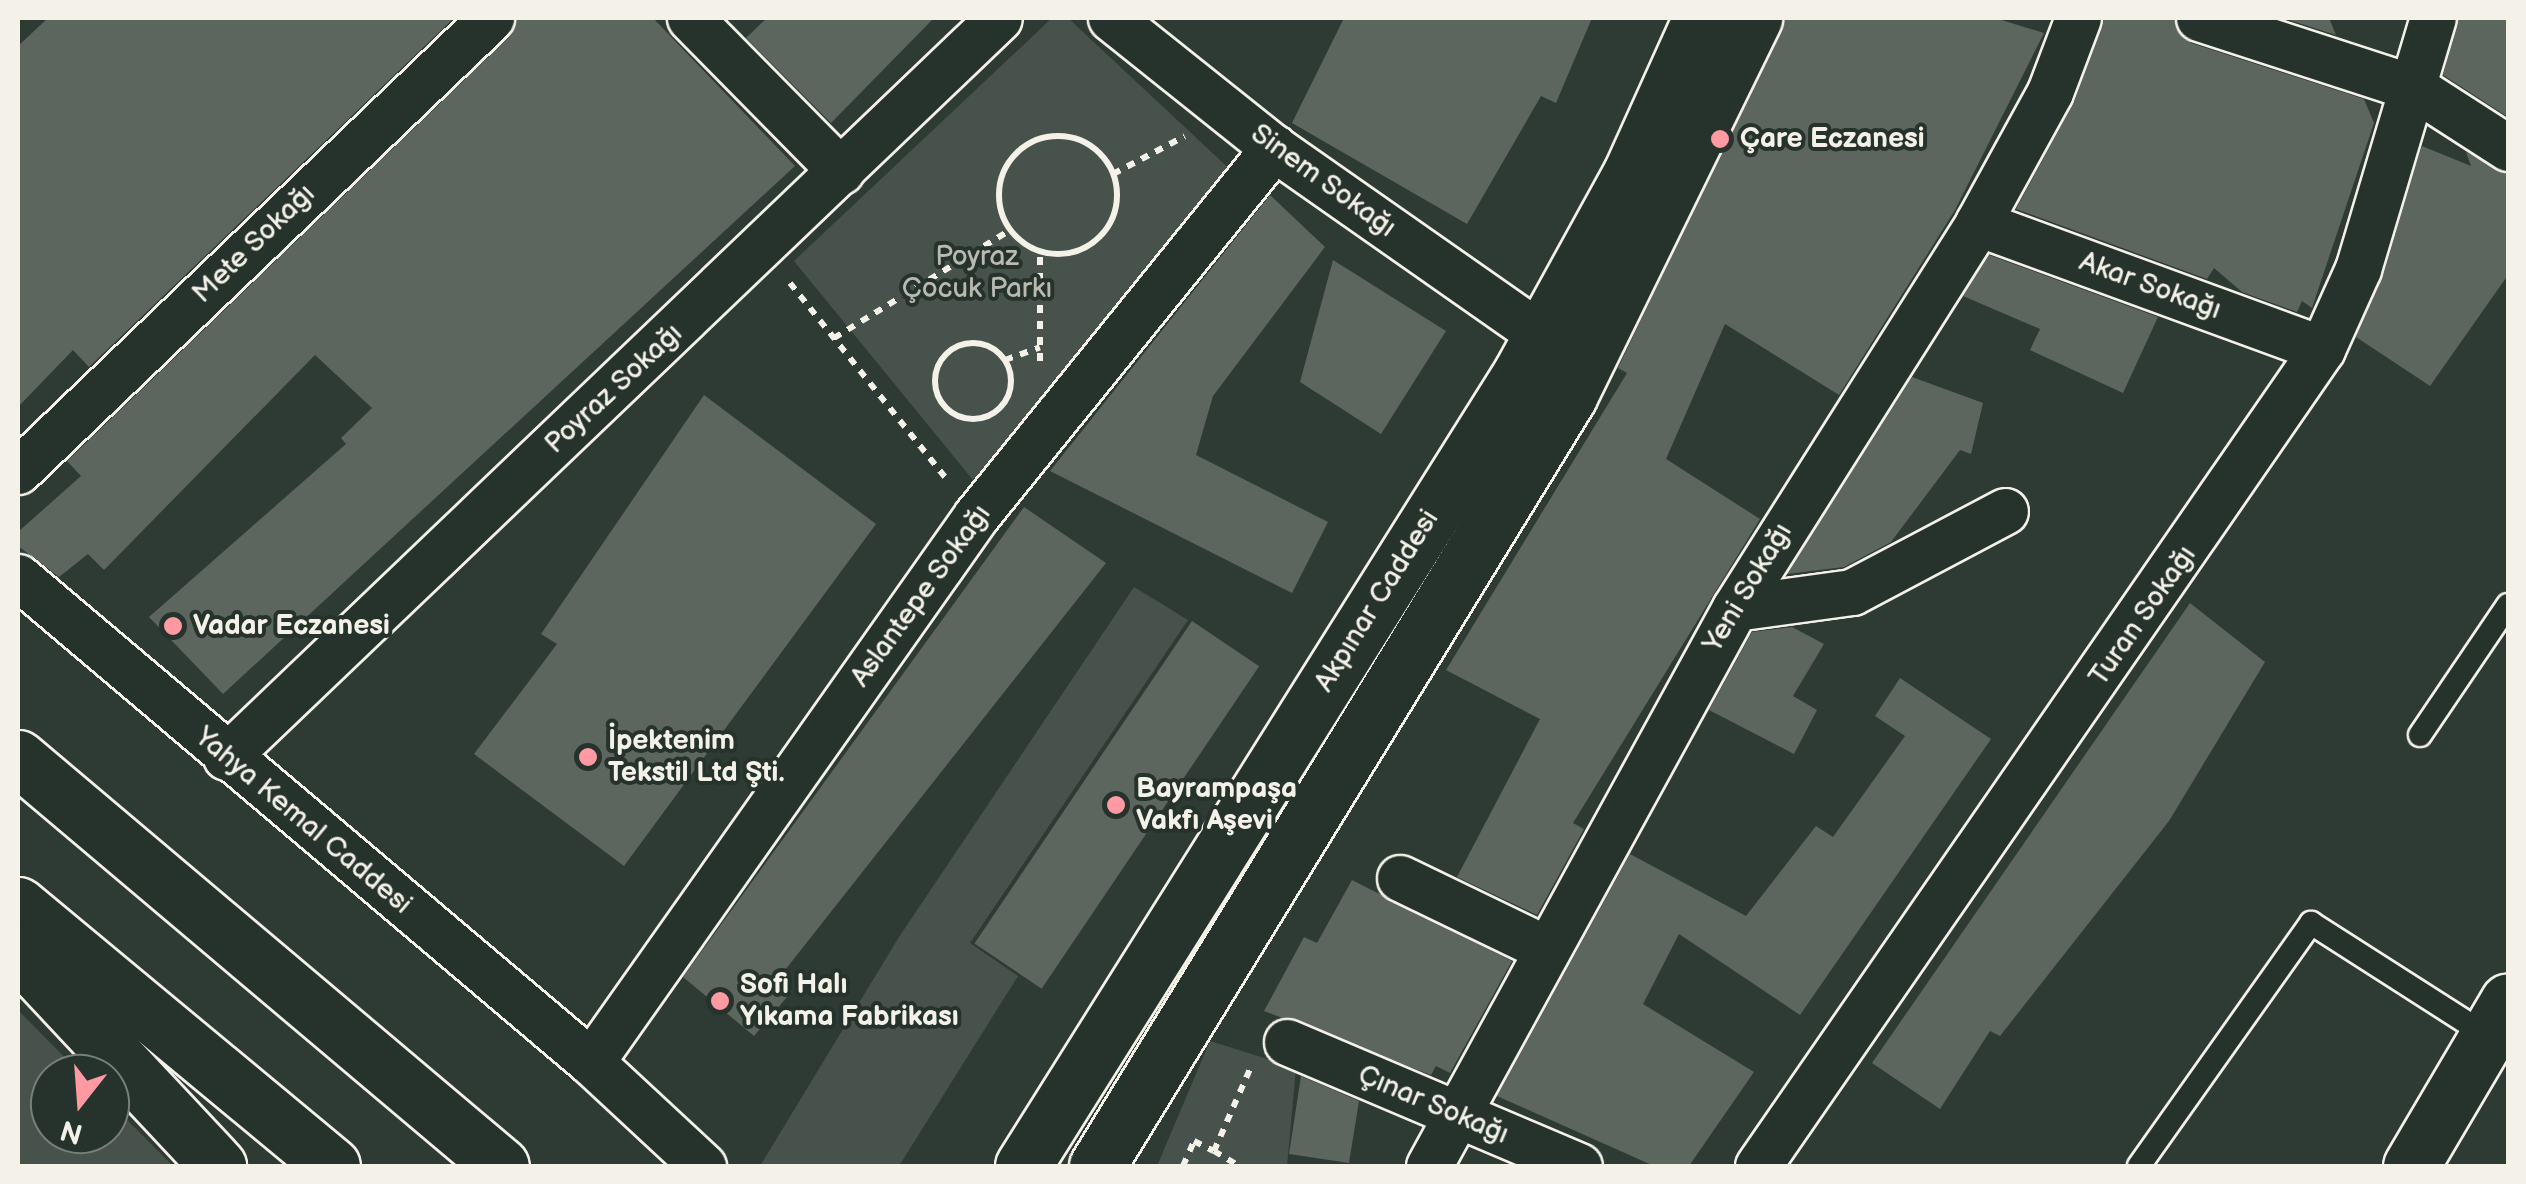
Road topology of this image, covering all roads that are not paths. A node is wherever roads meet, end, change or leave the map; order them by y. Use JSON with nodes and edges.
{"nodes":[{"id":1,"x":491,"y":18,"type":"edge"},
{"id":2,"x":690,"y":18,"type":"edge"},
{"id":3,"x":998,"y":18,"type":"edge"},
{"id":4,"x":1111,"y":18,"type":"edge"},
{"id":5,"x":1701,"y":18,"type":"edge"},
{"id":6,"x":1754,"y":18,"type":"edge"},
{"id":7,"x":2078,"y":18,"type":"edge"},
{"id":8,"x":2200,"y":18,"type":"edge"},
{"id":9,"x":2433,"y":18,"type":"edge"},
{"id":10,"x":2415,"y":88,"type":"junction"},
{"id":11,"x":1274,"y":148,"type":"junction"},
{"id":12,"x":2508,"y":148,"type":"edge"},
{"id":13,"x":841,"y":171,"type":"junction"},
{"id":14,"x":1978,"y":223,"type":"junction"},
{"id":15,"x":1542,"y":336,"type":"junction"},
{"id":16,"x":2322,"y":349,"type":"junction"},
{"id":17,"x":18,"y":471,"type":"edge"},
{"id":18,"x":2005,"y":511,"type":"dead end"},
{"id":19,"x":18,"y":577,"type":"edge"},
{"id":20,"x":2508,"y":605,"type":"edge"},
{"id":21,"x":1734,"y":608,"type":"junction"},
{"id":22,"x":2420,"y":735,"type":"dead end"},
{"id":23,"x":226,"y":757,"type":"junction"},
{"id":24,"x":18,"y":758,"type":"edge"},
{"id":25,"x":1400,"y":878,"type":"dead end"},
{"id":26,"x":18,"y":905,"type":"edge"},
{"id":27,"x":1543,"y":947,"type":"junction"},
{"id":28,"x":18,"y":952,"type":"edge"},
{"id":29,"x":2500,"y":1020,"type":"edge"},
{"id":30,"x":1270,"y":1052,"type":"road end"},
{"id":31,"x":591,"y":1062,"type":"junction"},
{"id":32,"x":1457,"y":1115,"type":"junction"},
{"id":33,"x":1101,"y":1164,"type":"edge"},
{"id":34,"x":218,"y":1166,"type":"edge"},
{"id":35,"x":332,"y":1166,"type":"edge"},
{"id":36,"x":501,"y":1166,"type":"edge"},
{"id":37,"x":702,"y":1166,"type":"edge"},
{"id":38,"x":1023,"y":1166,"type":"edge"},
{"id":39,"x":1428,"y":1166,"type":"edge"},
{"id":40,"x":1579,"y":1166,"type":"edge"},
{"id":41,"x":1758,"y":1166,"type":"edge"},
{"id":42,"x":2138,"y":1166,"type":"edge"},
{"id":43,"x":2411,"y":1166,"type":"edge"}],
"edges":[{"from":1,"to":17,"type":"street","name":"Mete Sokağı"},
{"from":2,"to":13,"type":"street"},
{"from":3,"to":13,"type":"street","name":"Poyraz Sokağı"},
{"from":4,"to":11,"type":"street","name":"Sinem Sokağı"},
{"from":5,"to":15,"type":"main road","name":"Akpınar Caddesi"},
{"from":6,"to":33,"type":"main road","name":"Akpınar Caddesi"},
{"from":7,"to":14,"type":"street","name":"Yeni Sokağı"},
{"from":8,"to":10,"type":"street"},
{"from":9,"to":10,"type":"street","name":"Turan Sokağı"},
{"from":10,"to":12,"type":"street"},
{"from":10,"to":16,"type":"street","name":"Turan Sokağı"},
{"from":11,"to":15,"type":"street","name":"Sinem Sokağı"},
{"from":11,"to":31,"type":"street","name":"Aslantepe Sokağı"},
{"from":13,"to":23,"type":"street","name":"Poyraz Sokağı"},
{"from":14,"to":16,"type":"street","name":"Akar Sokağı"},
{"from":14,"to":21,"type":"street","name":"Yeni Sokağı"},
{"from":15,"to":38,"type":"main road","name":"Akpınar Caddesi"},
{"from":16,"to":41,"type":"street","name":"Turan Sokağı"},
{"from":18,"to":21,"type":"street"},
{"from":19,"to":23,"type":"street","name":"Yahya Kemal Caddesi"},
{"from":20,"to":22,"type":"lane"},
{"from":21,"to":27,"type":"street","name":"Yeni Sokağı"},
{"from":23,"to":31,"type":"street","name":"Yahya Kemal Caddesi"},
{"from":24,"to":36,"type":"main road"},
{"from":25,"to":27,"type":"street"},
{"from":26,"to":35,"type":"main road"},
{"from":27,"to":32,"type":"street","name":"Yeni Sokağı"},
{"from":28,"to":34,"type":"main road"},
{"from":29,"to":42,"type":"lane"},
{"from":29,"to":43,"type":"main road"},
{"from":30,"to":32,"type":"street","name":"Çınar Sokağı"},
{"from":31,"to":37,"type":"street","name":"Yahya Kemal Caddesi"},
{"from":32,"to":39,"type":"street","name":"Yeni Sokağı"},
{"from":32,"to":40,"type":"street","name":"Çınar Sokağı"}]}
